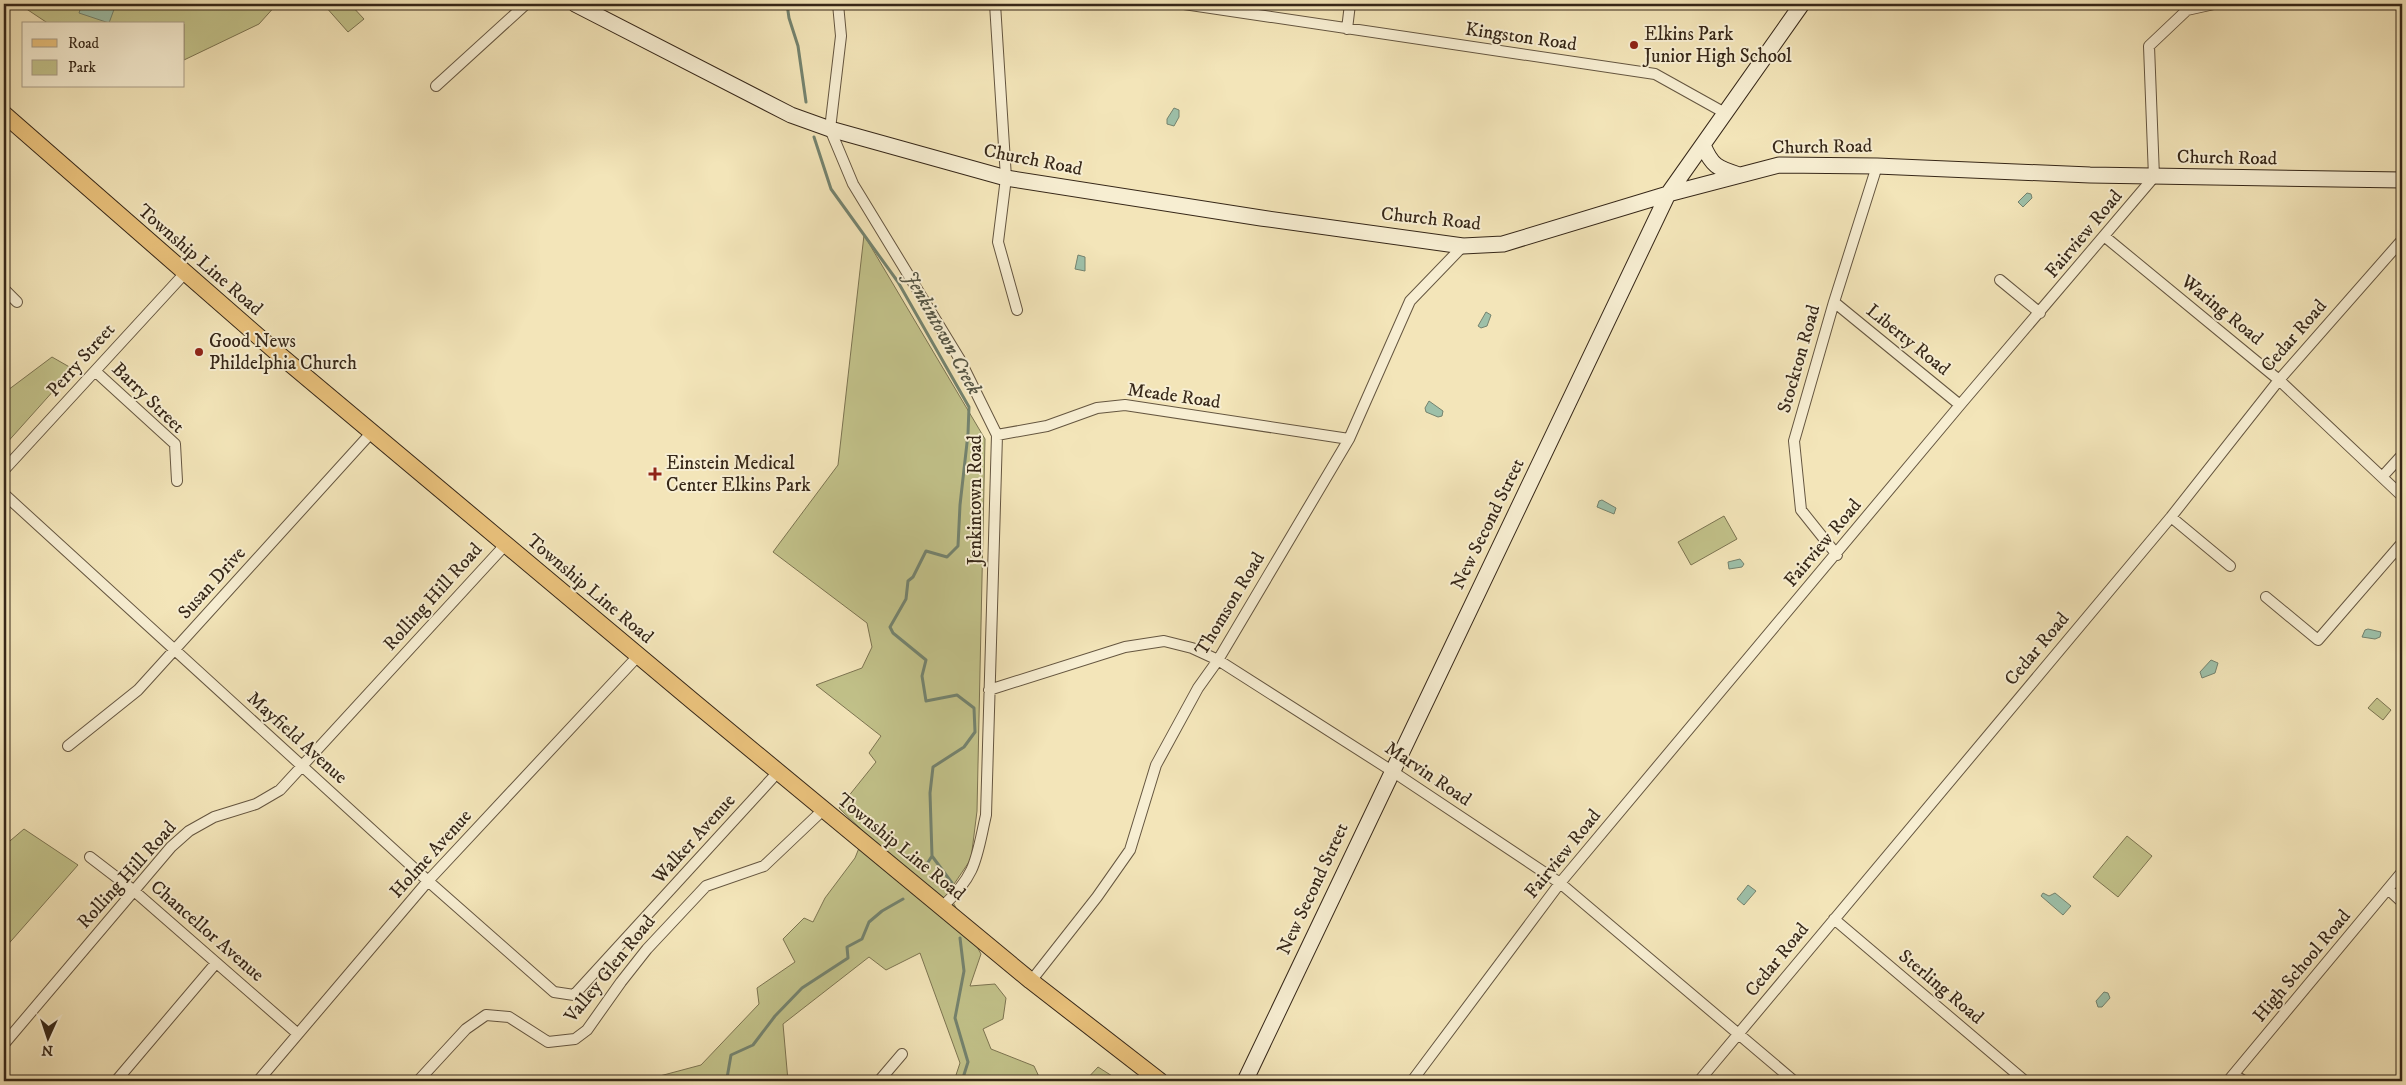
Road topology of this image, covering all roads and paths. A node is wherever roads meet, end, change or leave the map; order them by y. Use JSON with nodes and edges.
{"nodes":[{"id":1,"x":526,"y":4,"type":"edge"},
{"id":2,"x":575,"y":4,"type":"edge"},
{"id":3,"x":838,"y":4,"type":"edge"},
{"id":4,"x":995,"y":4,"type":"edge"},
{"id":5,"x":1184,"y":4,"type":"edge"},
{"id":6,"x":1350,"y":4,"type":"edge"},
{"id":7,"x":1802,"y":4,"type":"edge"},
{"id":8,"x":2214,"y":4,"type":"edge"},
{"id":9,"x":1347,"y":29,"type":"junction"},
{"id":10,"x":436,"y":86,"type":"dead end"},
{"id":11,"x":1724,"y":113,"type":"junction"},
{"id":12,"x":4,"y":114,"type":"edge"},
{"id":13,"x":830,"y":129,"type":"junction"},
{"id":14,"x":1703,"y":145,"type":"junction"},
{"id":15,"x":1877,"y":166,"type":"junction"},
{"id":16,"x":1739,"y":174,"type":"junction"},
{"id":17,"x":2154,"y":177,"type":"junction"},
{"id":18,"x":1006,"y":178,"type":"junction"},
{"id":19,"x":2402,"y":180,"type":"edge"},
{"id":20,"x":1668,"y":194,"type":"junction"},
{"id":21,"x":2104,"y":236,"type":"junction"},
{"id":22,"x":2402,"y":240,"type":"edge"},
{"id":23,"x":1463,"y":246,"type":"junction"},
{"id":24,"x":185,"y":273,"type":"junction"},
{"id":25,"x":2000,"y":280,"type":"dead end"},
{"id":26,"x":4,"y":289,"type":"edge"},
{"id":27,"x":17,"y":302,"type":"dead end"},
{"id":28,"x":1834,"y":302,"type":"junction"},
{"id":29,"x":1017,"y":310,"type":"dead end"},
{"id":30,"x":2040,"y":313,"type":"junction"},
{"id":31,"x":95,"y":371,"type":"junction"},
{"id":32,"x":2279,"y":380,"type":"junction"},
{"id":33,"x":1960,"y":405,"type":"junction"},
{"id":34,"x":372,"y":432,"type":"junction"},
{"id":35,"x":997,"y":435,"type":"junction"},
{"id":36,"x":1350,"y":439,"type":"junction"},
{"id":37,"x":2402,"y":455,"type":"edge"},
{"id":38,"x":4,"y":470,"type":"edge"},
{"id":39,"x":2382,"y":477,"type":"junction"},
{"id":40,"x":177,"y":481,"type":"dead end"},
{"id":41,"x":4,"y":494,"type":"edge"},
{"id":42,"x":2402,"y":496,"type":"edge"},
{"id":43,"x":2171,"y":517,"type":"junction"},
{"id":44,"x":2402,"y":543,"type":"edge"},
{"id":45,"x":506,"y":544,"type":"junction"},
{"id":46,"x":1837,"y":555,"type":"junction"},
{"id":47,"x":2230,"y":566,"type":"dead end"},
{"id":48,"x":2266,"y":596,"type":"dead end"},
{"id":49,"x":175,"y":650,"type":"junction"},
{"id":50,"x":638,"y":656,"type":"junction"},
{"id":51,"x":1218,"y":660,"type":"junction"},
{"id":52,"x":989,"y":690,"type":"junction"},
{"id":53,"x":68,"y":746,"type":"dead end"},
{"id":54,"x":303,"y":766,"type":"junction"},
{"id":55,"x":1392,"y":770,"type":"junction"},
{"id":56,"x":778,"y":772,"type":"junction"},
{"id":57,"x":823,"y":810,"type":"junction"},
{"id":58,"x":90,"y":857,"type":"dead end"},
{"id":59,"x":2402,"y":872,"type":"edge"},
{"id":60,"x":428,"y":882,"type":"junction"},
{"id":61,"x":1560,"y":884,"type":"junction"},
{"id":62,"x":134,"y":890,"type":"junction"},
{"id":63,"x":2388,"y":890,"type":"junction"},
{"id":64,"x":2402,"y":902,"type":"edge"},
{"id":65,"x":943,"y":906,"type":"junction"},
{"id":66,"x":1834,"y":919,"type":"junction"},
{"id":67,"x":216,"y":963,"type":"junction"},
{"id":68,"x":1031,"y":981,"type":"junction"},
{"id":69,"x":574,"y":996,"type":"joint"},
{"id":70,"x":298,"y":1034,"type":"junction"},
{"id":71,"x":1739,"y":1035,"type":"junction"},
{"id":72,"x":4,"y":1044,"type":"edge"},
{"id":73,"x":902,"y":1054,"type":"dead end"},
{"id":74,"x":2231,"y":1078,"type":"edge"},
{"id":75,"x":116,"y":1081,"type":"edge"},
{"id":76,"x":258,"y":1081,"type":"edge"},
{"id":77,"x":418,"y":1081,"type":"edge"},
{"id":78,"x":879,"y":1081,"type":"edge"},
{"id":79,"x":1160,"y":1081,"type":"edge"},
{"id":80,"x":1245,"y":1081,"type":"edge"},
{"id":81,"x":1412,"y":1081,"type":"edge"},
{"id":82,"x":1699,"y":1081,"type":"edge"},
{"id":83,"x":1794,"y":1081,"type":"edge"},
{"id":84,"x":2025,"y":1081,"type":"edge"},
{"id":85,"x":2244,"y":1081,"type":"edge"}],
"edges":[{"from":1,"to":10,"type":"street"},
{"from":2,"to":13,"type":"street","name":"Church Road"},
{"from":3,"to":13,"type":"street","name":"Jenkintown Road"},
{"from":4,"to":18,"type":"street"},
{"from":5,"to":9,"type":"street","name":"Kingston Road"},
{"from":6,"to":9,"type":"street"},
{"from":7,"to":11,"type":"street","name":"New Second Street"},
{"from":8,"to":17,"type":"street"},
{"from":9,"to":11,"type":"street","name":"Kingston Road"},
{"from":11,"to":14,"type":"street","name":"New Second Street"},
{"from":12,"to":24,"type":"main road","name":"Township Line Road"},
{"from":13,"to":18,"type":"street","name":"Church Road"},
{"from":13,"to":35,"type":"street","name":"Jenkintown Road"},
{"from":14,"to":16,"type":"street"},
{"from":14,"to":20,"type":"street","name":"New Second Street"},
{"from":15,"to":16,"type":"street","name":"Church Road"},
{"from":15,"to":17,"type":"street","name":"Church Road"},
{"from":15,"to":28,"type":"street","name":"Stockton Road"},
{"from":16,"to":20,"type":"street","name":"Church Road"},
{"from":17,"to":19,"type":"street","name":"Church Road"},
{"from":17,"to":21,"type":"street","name":"Fairview Road"},
{"from":18,"to":23,"type":"street","name":"Church Road"},
{"from":18,"to":29,"type":"street"},
{"from":20,"to":23,"type":"street","name":"Church Road"},
{"from":20,"to":55,"type":"street","name":"New Second Street"},
{"from":21,"to":30,"type":"street","name":"Fairview Road"},
{"from":21,"to":32,"type":"street","name":"Waring Road"},
{"from":22,"to":32,"type":"street","name":"Cedar Road"},
{"from":23,"to":36,"type":"street","name":"Thomson Road"},
{"from":24,"to":31,"type":"street","name":"Perry Street"},
{"from":24,"to":34,"type":"main road","name":"Township Line Road"},
{"from":25,"to":30,"type":"street"},
{"from":26,"to":27,"type":"street"},
{"from":28,"to":33,"type":"street","name":"Liberty Road"},
{"from":28,"to":46,"type":"street","name":"Stockton Road"},
{"from":30,"to":33,"type":"street","name":"Fairview Road"},
{"from":31,"to":38,"type":"street","name":"Perry Street"},
{"from":31,"to":40,"type":"street","name":"Barry Street"},
{"from":32,"to":39,"type":"street","name":"Waring Road"},
{"from":32,"to":43,"type":"street","name":"Cedar Road"},
{"from":33,"to":46,"type":"street","name":"Fairview Road"},
{"from":34,"to":45,"type":"main road","name":"Township Line Road"},
{"from":34,"to":49,"type":"street","name":"Susan Drive"},
{"from":35,"to":36,"type":"street","name":"Meade Road"},
{"from":35,"to":52,"type":"street","name":"Jenkintown Road"},
{"from":36,"to":51,"type":"street","name":"Thomson Road"},
{"from":37,"to":39,"type":"street"},
{"from":39,"to":42,"type":"street","name":"Waring Road"},
{"from":41,"to":49,"type":"street","name":"Mayfield Avenue"},
{"from":43,"to":47,"type":"street"},
{"from":43,"to":66,"type":"street","name":"Cedar Road"},
{"from":44,"to":48,"type":"street"},
{"from":45,"to":50,"type":"main road","name":"Township Line Road"},
{"from":45,"to":54,"type":"street","name":"Rolling Hill Road"},
{"from":46,"to":61,"type":"street","name":"Fairview Road"},
{"from":49,"to":53,"type":"street","name":"Susan Drive"},
{"from":49,"to":54,"type":"street","name":"Mayfield Avenue"},
{"from":50,"to":56,"type":"main road","name":"Township Line Road"},
{"from":50,"to":60,"type":"street","name":"Holme Avenue"},
{"from":51,"to":52,"type":"street","name":"Marvin Road"},
{"from":51,"to":55,"type":"street","name":"Marvin Road"},
{"from":51,"to":68,"type":"street","name":"Thomson Road"},
{"from":52,"to":65,"type":"street","name":"Jenkintown Road"},
{"from":54,"to":60,"type":"street","name":"Mayfield Avenue"},
{"from":54,"to":62,"type":"street","name":"Rolling Hill Road"},
{"from":55,"to":61,"type":"street","name":"Marvin Road"},
{"from":55,"to":80,"type":"street","name":"New Second Street"},
{"from":56,"to":57,"type":"main road","name":"Township Line Road"},
{"from":56,"to":69,"type":"street","name":"Walker Avenue"},
{"from":57,"to":65,"type":"main road","name":"Township Line Road"},
{"from":57,"to":77,"type":"street","name":"Valley Glen Road"},
{"from":58,"to":62,"type":"street","name":"Chancellor Avenue"},
{"from":59,"to":63,"type":"street","name":"High School Road"},
{"from":60,"to":69,"type":"street","name":"Mayfield Avenue"},
{"from":60,"to":70,"type":"street","name":"Holme Avenue"},
{"from":61,"to":71,"type":"street","name":"Marvin Road"},
{"from":61,"to":81,"type":"street","name":"Fairview Road"},
{"from":62,"to":67,"type":"street","name":"Chancellor Avenue"},
{"from":62,"to":72,"type":"street","name":"Rolling Hill Road"},
{"from":63,"to":64,"type":"street"},
{"from":63,"to":74,"type":"street","name":"High School Road"},
{"from":65,"to":68,"type":"main road","name":"Township Line Road"},
{"from":66,"to":71,"type":"street","name":"Cedar Road"},
{"from":66,"to":84,"type":"street","name":"Sterling Road"},
{"from":67,"to":70,"type":"street","name":"Chancellor Avenue"},
{"from":67,"to":75,"type":"street"},
{"from":68,"to":79,"type":"main road","name":"Township Line Road"},
{"from":70,"to":76,"type":"street","name":"Holme Avenue"},
{"from":71,"to":82,"type":"street","name":"Cedar Road"},
{"from":71,"to":83,"type":"street","name":"Marvin Road"},
{"from":73,"to":78,"type":"street"},
{"from":74,"to":85,"type":"street"}]}
